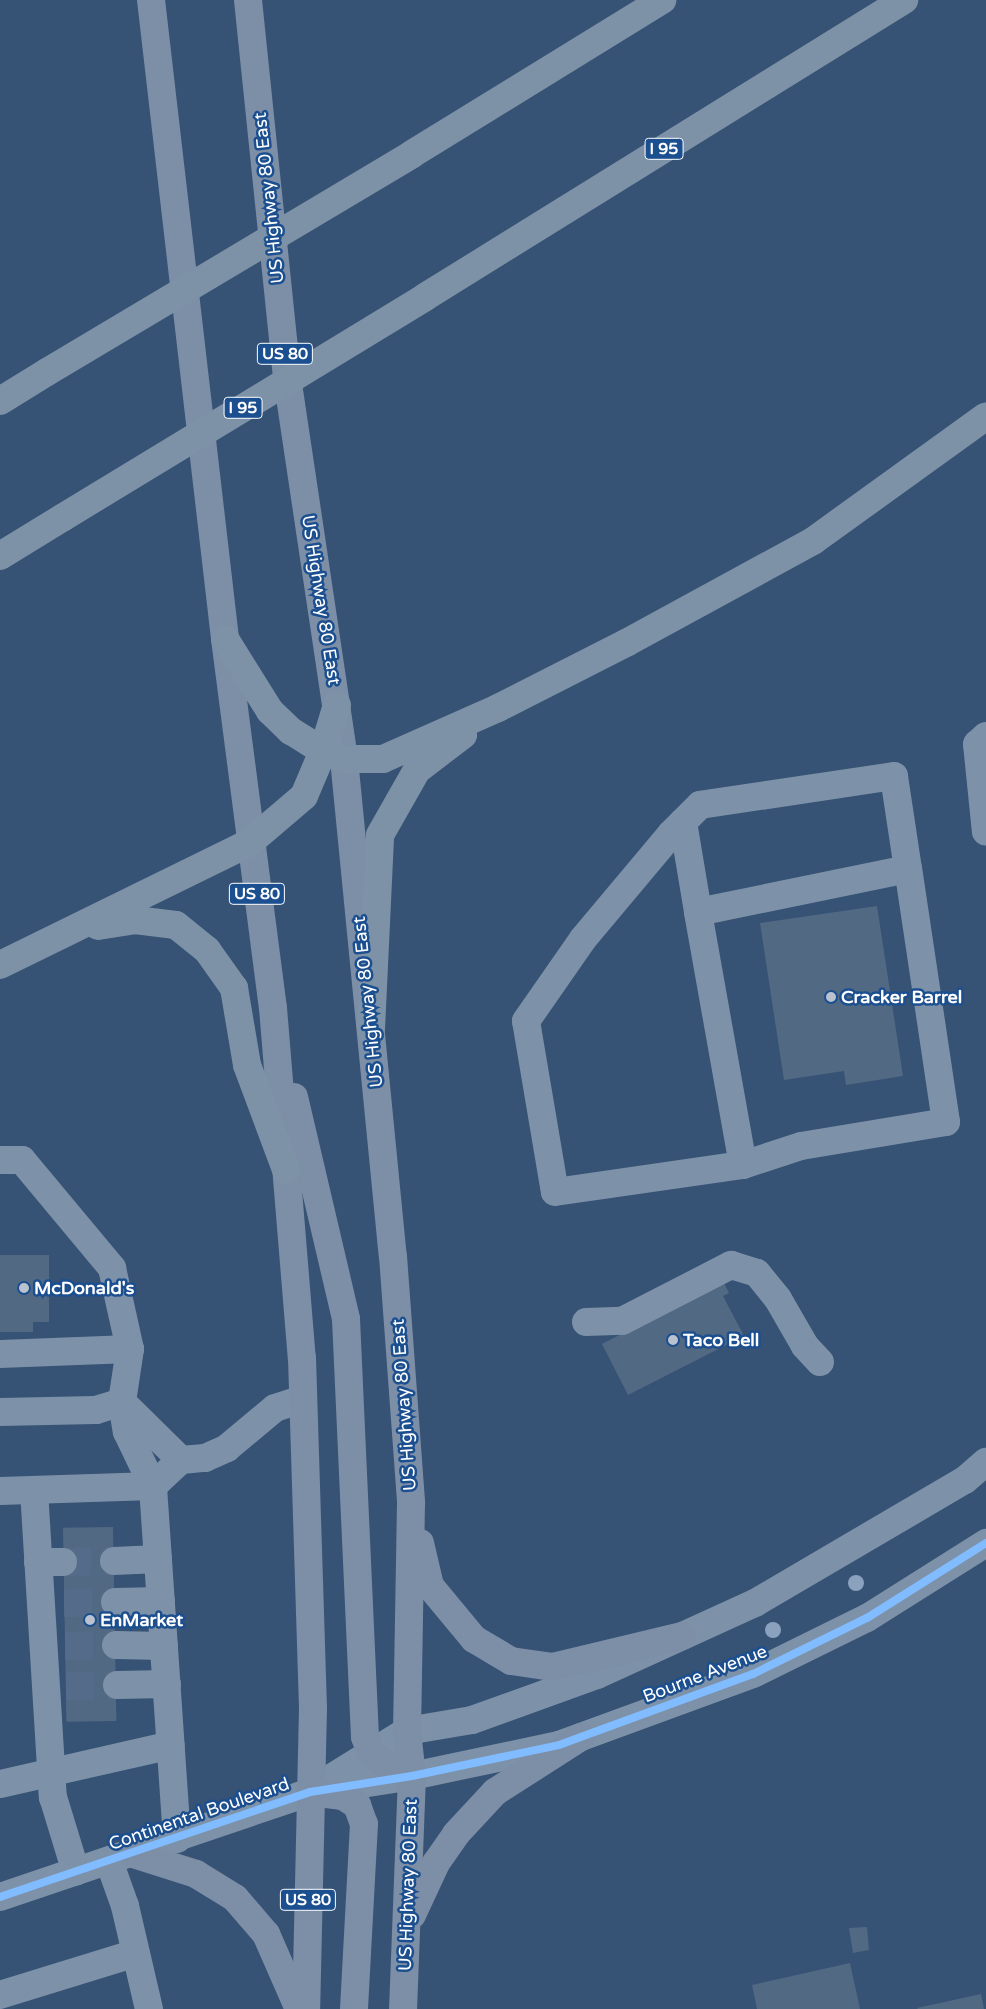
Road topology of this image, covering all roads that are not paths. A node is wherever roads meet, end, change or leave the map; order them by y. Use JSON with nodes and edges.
{"nodes":[{"id":1,"x":151,"y":0,"type":"edge"},
{"id":2,"x":248,"y":0,"type":"edge"},
{"id":3,"x":662,"y":0,"type":"edge"},
{"id":4,"x":904,"y":0,"type":"edge"},
{"id":5,"x":0,"y":401,"type":"edge"},
{"id":6,"x":986,"y":416,"type":"edge"},
{"id":7,"x":0,"y":556,"type":"edge"},
{"id":8,"x":225,"y":639,"type":"junction"},
{"id":9,"x":337,"y":706,"type":"joint"},
{"id":10,"x":498,"y":708,"type":"junction"},
{"id":11,"x":986,"y":736,"type":"edge"},
{"id":12,"x":334,"y":755,"type":"junction"},
{"id":13,"x":683,"y":822,"type":"junction"},
{"id":14,"x":986,"y":832,"type":"edge"},
{"id":15,"x":250,"y":843,"type":"junction"},
{"id":16,"x":908,"y":868,"type":"junction"},
{"id":17,"x":698,"y":912,"type":"junction"},
{"id":18,"x":75,"y":930,"type":"junction"},
{"id":19,"x":0,"y":965,"type":"edge"},
{"id":20,"x":273,"y":1008,"type":"junction"},
{"id":21,"x":371,"y":1028,"type":"junction"},
{"id":22,"x":0,"y":1160,"type":"edge"},
{"id":23,"x":743,"y":1165,"type":"junction"},
{"id":24,"x":286,"y":1170,"type":"junction"},
{"id":25,"x":586,"y":1322,"type":"dead end"},
{"id":26,"x":0,"y":1335,"type":"edge"},
{"id":27,"x":130,"y":1349,"type":"junction"},
{"id":28,"x":64,"y":1351,"type":"junction"},
{"id":29,"x":0,"y":1354,"type":"edge"},
{"id":30,"x":820,"y":1362,"type":"dead end"},
{"id":31,"x":303,"y":1399,"type":"junction"},
{"id":32,"x":122,"y":1402,"type":"junction"},
{"id":33,"x":0,"y":1412,"type":"edge"},
{"id":34,"x":181,"y":1460,"type":"junction"},
{"id":35,"x":986,"y":1462,"type":"edge"},
{"id":36,"x":153,"y":1486,"type":"junction"},
{"id":37,"x":34,"y":1490,"type":"junction"},
{"id":38,"x":0,"y":1491,"type":"edge"},
{"id":39,"x":411,"y":1503,"type":"junction"},
{"id":40,"x":986,"y":1543,"type":"edge"},
{"id":41,"x":158,"y":1559,"type":"junction"},
{"id":42,"x":114,"y":1561,"type":"tunnel mouth"},
{"id":43,"x":161,"y":1601,"type":"junction"},
{"id":44,"x":115,"y":1602,"type":"tunnel mouth"},
{"id":45,"x":682,"y":1636,"type":"junction"},
{"id":46,"x":116,"y":1645,"type":"tunnel mouth"},
{"id":47,"x":164,"y":1646,"type":"junction"},
{"id":48,"x":167,"y":1684,"type":"junction"},
{"id":49,"x":116,"y":1685,"type":"tunnel mouth"},
{"id":50,"x":407,"y":1731,"type":"junction"},
{"id":51,"x":581,"y":1736,"type":"junction"},
{"id":52,"x":171,"y":1745,"type":"junction"},
{"id":53,"x":371,"y":1753,"type":"junction"},
{"id":54,"x":51,"y":1770,"type":"junction"},
{"id":55,"x":412,"y":1776,"type":"junction"},
{"id":56,"x":0,"y":1784,"type":"edge"},
{"id":57,"x":310,"y":1792,"type":"junction"},
{"id":58,"x":177,"y":1839,"type":"junction"},
{"id":59,"x":121,"y":1857,"type":"junction"},
{"id":60,"x":76,"y":1872,"type":"junction"},
{"id":61,"x":0,"y":1897,"type":"edge"},
{"id":62,"x":407,"y":1926,"type":"junction"},
{"id":63,"x":136,"y":1953,"type":"junction"},
{"id":64,"x":0,"y":1996,"type":"edge"},
{"id":65,"x":149,"y":2009,"type":"edge"},
{"id":66,"x":299,"y":2009,"type":"edge"},
{"id":67,"x":306,"y":2009,"type":"edge"},
{"id":68,"x":354,"y":2009,"type":"edge"},
{"id":69,"x":403,"y":2009,"type":"edge"}],
"edges":[{"from":1,"to":8,"type":"main road","number":"US 80"},
{"from":2,"to":9,"type":"main road","name":"US Highway 80 East","number":"US 80"},
{"from":3,"to":5,"type":"highway","bridge":true},
{"from":4,"to":7,"type":"highway","number":"I 95","bridge":true},
{"from":6,"to":10,"type":"highway"},
{"from":8,"to":12,"type":"highway"},
{"from":8,"to":15,"type":"main road","number":"US 80"},
{"from":9,"to":12,"type":"highway"},
{"from":10,"to":12,"type":"highway"},
{"from":10,"to":21,"type":"highway"},
{"from":11,"to":14,"type":"street"},
{"from":12,"to":15,"type":"highway"},
{"from":12,"to":21,"type":"main road","name":"US Highway 80 East"},
{"from":13,"to":16,"type":"street"},
{"from":13,"to":17,"type":"street"},
{"from":13,"to":23,"type":"street"},
{"from":15,"to":18,"type":"highway"},
{"from":15,"to":20,"type":"main road","number":"US 80"},
{"from":16,"to":17,"type":"street"},
{"from":16,"to":23,"type":"street"},
{"from":17,"to":23,"type":"street"},
{"from":18,"to":19,"type":"highway"},
{"from":18,"to":24,"type":"highway"},
{"from":20,"to":24,"type":"main road","number":"US 80"},
{"from":20,"to":53,"type":"main road"},
{"from":21,"to":39,"type":"main road","name":"US Highway 80 East"},
{"from":22,"to":27,"type":"street"},
{"from":24,"to":31,"type":"main road","number":"US 80"},
{"from":25,"to":30,"type":"street"},
{"from":26,"to":28,"type":"street"},
{"from":27,"to":28,"type":"street"},
{"from":27,"to":32,"type":"street"},
{"from":28,"to":29,"type":"street"},
{"from":31,"to":34,"type":"street"},
{"from":31,"to":57,"type":"main road","number":"US 80"},
{"from":32,"to":33,"type":"street"},
{"from":32,"to":34,"type":"street"},
{"from":32,"to":36,"type":"street"},
{"from":34,"to":36,"type":"street"},
{"from":35,"to":45,"type":"street"},
{"from":36,"to":37,"type":"street"},
{"from":36,"to":41,"type":"street"},
{"from":37,"to":38,"type":"street"},
{"from":37,"to":54,"type":"street"},
{"from":39,"to":45,"type":"main road"},
{"from":39,"to":50,"type":"main road","name":"US Highway 80 East"},
{"from":40,"to":51,"type":"street","name":"Bourne Avenue"},
{"from":41,"to":42,"type":"street"},
{"from":41,"to":43,"type":"street"},
{"from":43,"to":44,"type":"street"},
{"from":43,"to":47,"type":"street"},
{"from":45,"to":50,"type":"street"},
{"from":46,"to":47,"type":"street"},
{"from":47,"to":48,"type":"street"},
{"from":48,"to":49,"type":"street"},
{"from":48,"to":52,"type":"street"},
{"from":50,"to":53,"type":"street"},
{"from":50,"to":55,"type":"main road","name":"US Highway 80 East"},
{"from":51,"to":55,"type":"street","name":"Bourne Avenue"},
{"from":51,"to":62,"type":"main road"},
{"from":52,"to":54,"type":"street"},
{"from":52,"to":58,"type":"street"},
{"from":53,"to":55,"type":"main road"},
{"from":53,"to":57,"type":"street"},
{"from":54,"to":56,"type":"street"},
{"from":54,"to":60,"type":"street"},
{"from":55,"to":57,"type":"street","name":"Continental Boulevard"},
{"from":55,"to":62,"type":"main road","name":"US Highway 80 East"},
{"from":57,"to":58,"type":"street","name":"Continental Boulevard"},
{"from":57,"to":67,"type":"main road","number":"US 80"},
{"from":57,"to":68,"type":"main road"},
{"from":58,"to":59,"type":"street","name":"Continental Boulevard"},
{"from":59,"to":60,"type":"street","name":"Continental Boulevard"},
{"from":59,"to":63,"type":"street"},
{"from":59,"to":66,"type":"main road"},
{"from":60,"to":61,"type":"street","name":"Continental Boulevard"},
{"from":62,"to":69,"type":"main road","name":"US Highway 80 East"},
{"from":63,"to":64,"type":"street"},
{"from":63,"to":65,"type":"street"}]}
